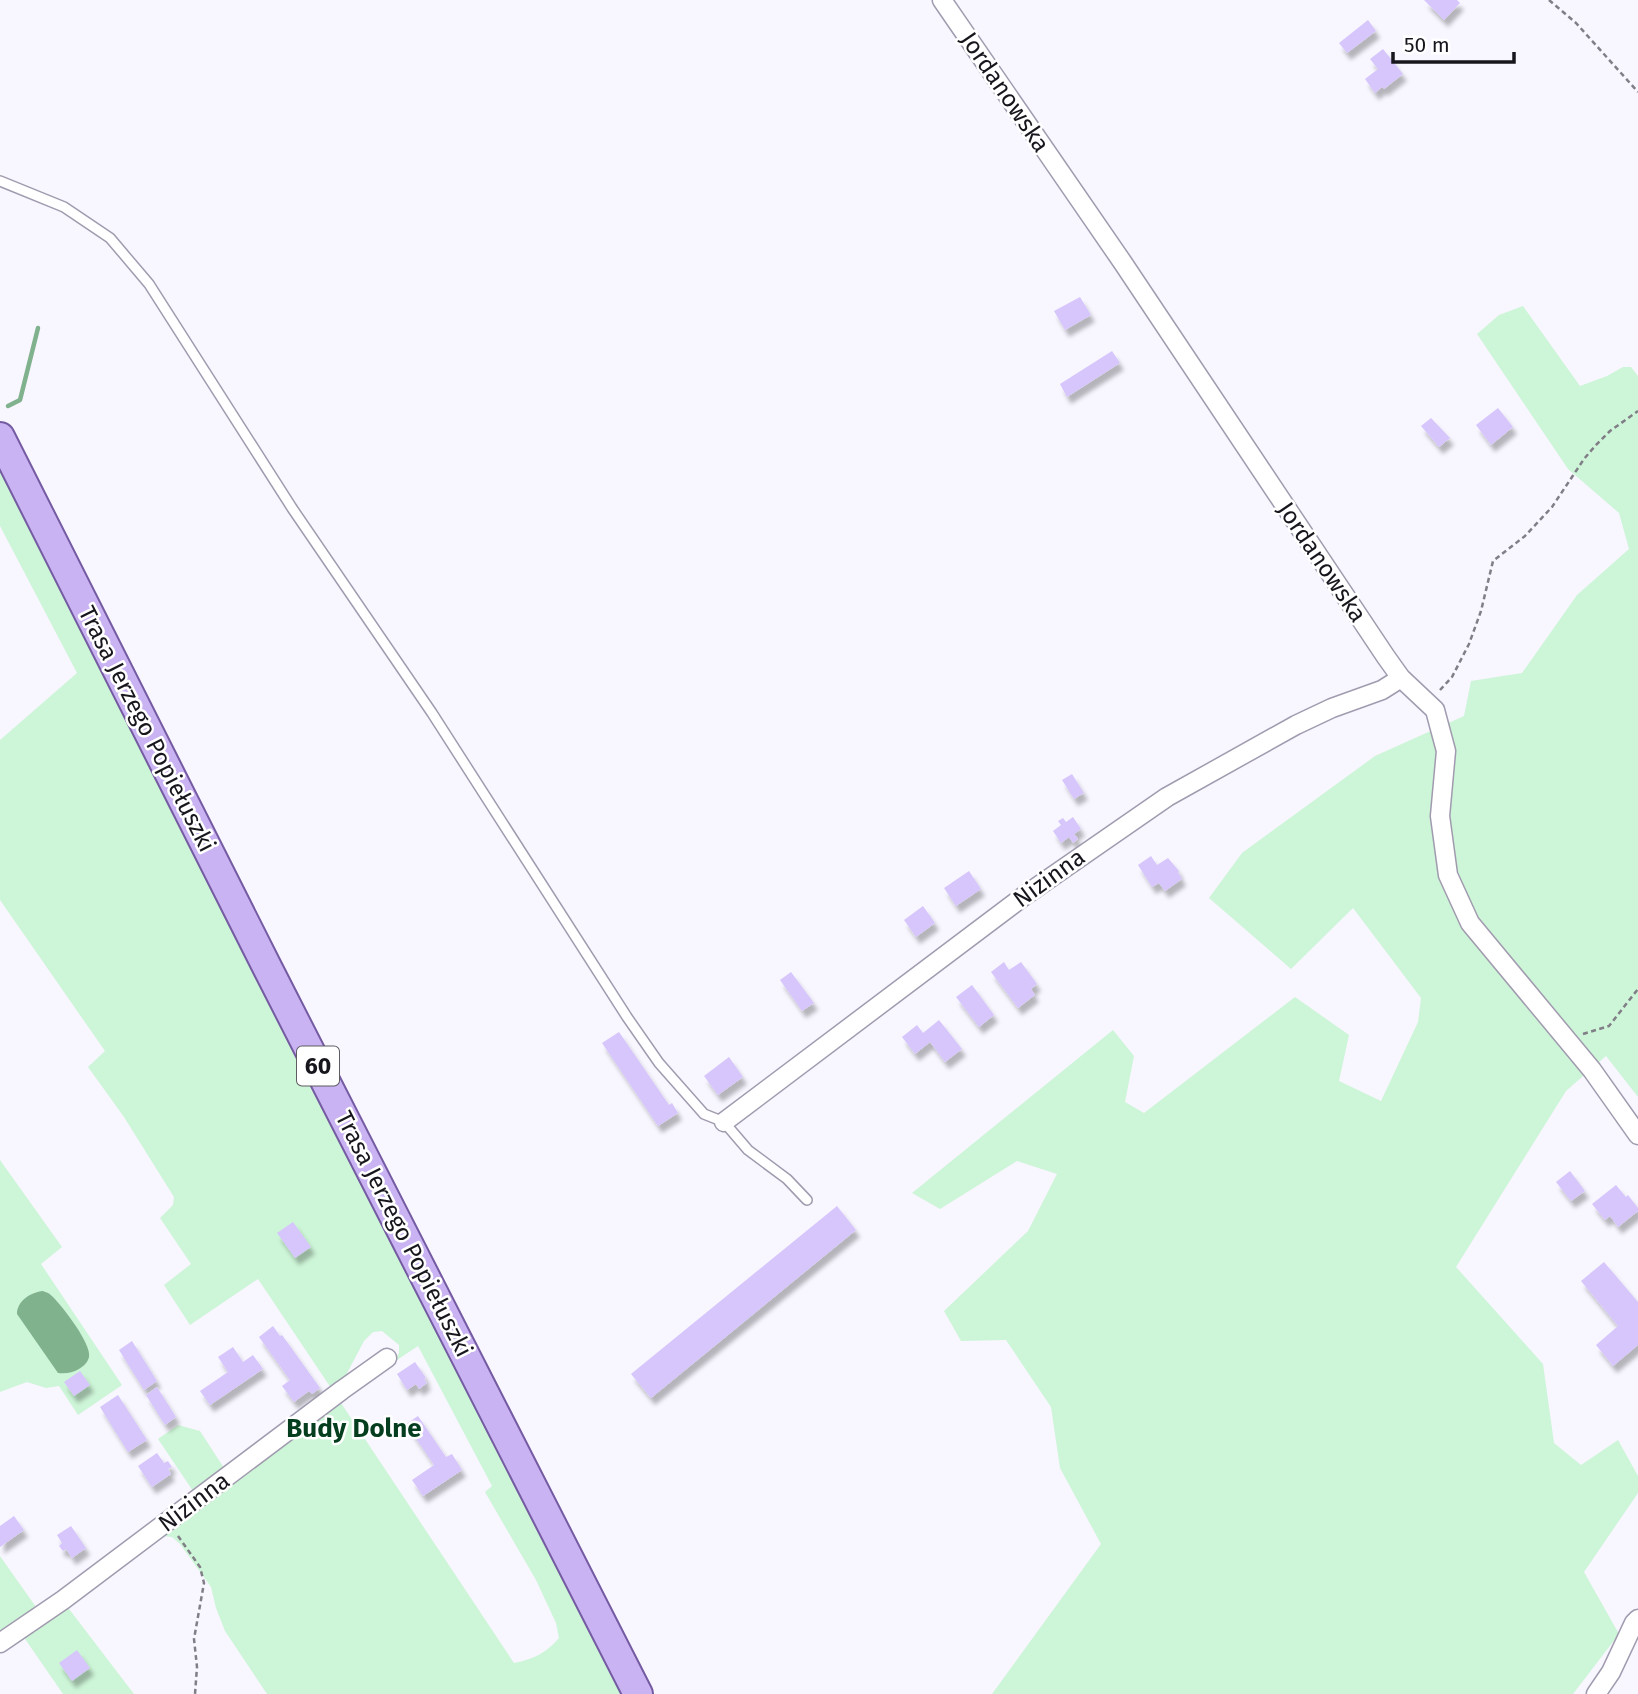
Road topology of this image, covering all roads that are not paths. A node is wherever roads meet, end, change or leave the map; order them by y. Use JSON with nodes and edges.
{"nodes":[{"id":1,"x":942,"y":0,"type":"edge"},
{"id":2,"x":0,"y":181,"type":"edge"},
{"id":3,"x":0,"y":437,"type":"edge"},
{"id":4,"x":1401,"y":678,"type":"junction"},
{"id":5,"x":724,"y":1122,"type":"junction"},
{"id":6,"x":1638,"y":1135,"type":"edge"},
{"id":7,"x":807,"y":1200,"type":"dead end"},
{"id":8,"x":387,"y":1358,"type":"dead end"},
{"id":9,"x":1638,"y":1619,"type":"edge"},
{"id":10,"x":0,"y":1643,"type":"edge"},
{"id":11,"x":638,"y":1694,"type":"edge"},
{"id":12,"x":1596,"y":1694,"type":"edge"}],
"edges":[{"from":1,"to":4,"type":"street","name":"Jordanowska"},
{"from":2,"to":5,"type":"lane"},
{"from":3,"to":11,"type":"main road","name":"Trasa Jerzego Popiełuszki","number":"60"},
{"from":4,"to":5,"type":"street","name":"Nizinna"},
{"from":4,"to":6,"type":"street","name":"Jordanowska"},
{"from":5,"to":7,"type":"lane"},
{"from":8,"to":10,"type":"street","name":"Nizinna"},
{"from":9,"to":12,"type":"street"}]}
